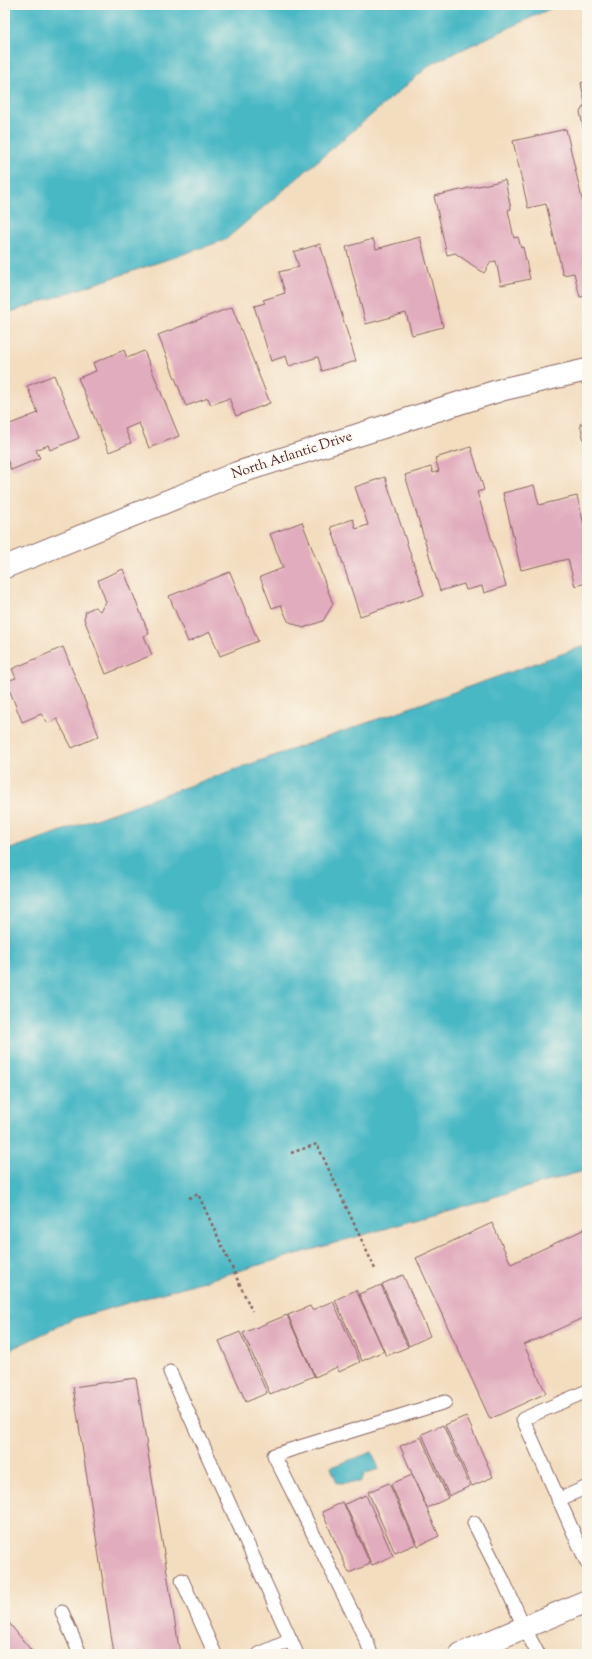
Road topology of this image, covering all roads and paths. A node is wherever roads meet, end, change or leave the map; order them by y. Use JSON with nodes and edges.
{"nodes":[{"id":1,"x":587,"y":370,"type":"edge"},
{"id":2,"x":5,"y":567,"type":"edge"},
{"id":3,"x":291,"y":1153,"type":"dead end"},
{"id":4,"x":189,"y":1198,"type":"dead end"},
{"id":5,"x":375,"y":1269,"type":"dead end"},
{"id":6,"x":252,"y":1310,"type":"dead end"},
{"id":7,"x":170,"y":1372,"type":"dead end"},
{"id":8,"x":587,"y":1391,"type":"edge"},
{"id":9,"x":445,"y":1402,"type":"dead end"},
{"id":10,"x":587,"y":1487,"type":"edge"},
{"id":11,"x":558,"y":1500,"type":"junction"},
{"id":12,"x":474,"y":1523,"type":"dead end"},
{"id":13,"x":587,"y":1563,"type":"edge"},
{"id":14,"x":182,"y":1580,"type":"dead end"},
{"id":15,"x":587,"y":1600,"type":"edge"},
{"id":16,"x":62,"y":1612,"type":"dead end"},
{"id":17,"x":524,"y":1627,"type":"junction"},
{"id":18,"x":291,"y":1640,"type":"junction"},
{"id":19,"x":80,"y":1654,"type":"edge"},
{"id":20,"x":216,"y":1654,"type":"edge"},
{"id":21,"x":259,"y":1654,"type":"edge"},
{"id":22,"x":297,"y":1654,"type":"edge"},
{"id":23,"x":371,"y":1654,"type":"edge"},
{"id":24,"x":461,"y":1654,"type":"edge"},
{"id":25,"x":538,"y":1654,"type":"edge"}],
"edges":[{"from":1,"to":2,"type":"street","name":"North Atlantic Drive"},
{"from":3,"to":5,"type":"path"},
{"from":4,"to":6,"type":"path"},
{"from":7,"to":18,"type":"lane"},
{"from":8,"to":11,"type":"lane"},
{"from":9,"to":23,"type":"lane"},
{"from":10,"to":11,"type":"lane"},
{"from":11,"to":13,"type":"lane"},
{"from":12,"to":17,"type":"lane"},
{"from":14,"to":20,"type":"lane"},
{"from":15,"to":17,"type":"street"},
{"from":16,"to":19,"type":"lane"},
{"from":17,"to":24,"type":"street"},
{"from":17,"to":25,"type":"lane"},
{"from":18,"to":21,"type":"lane"},
{"from":18,"to":22,"type":"lane"}]}
